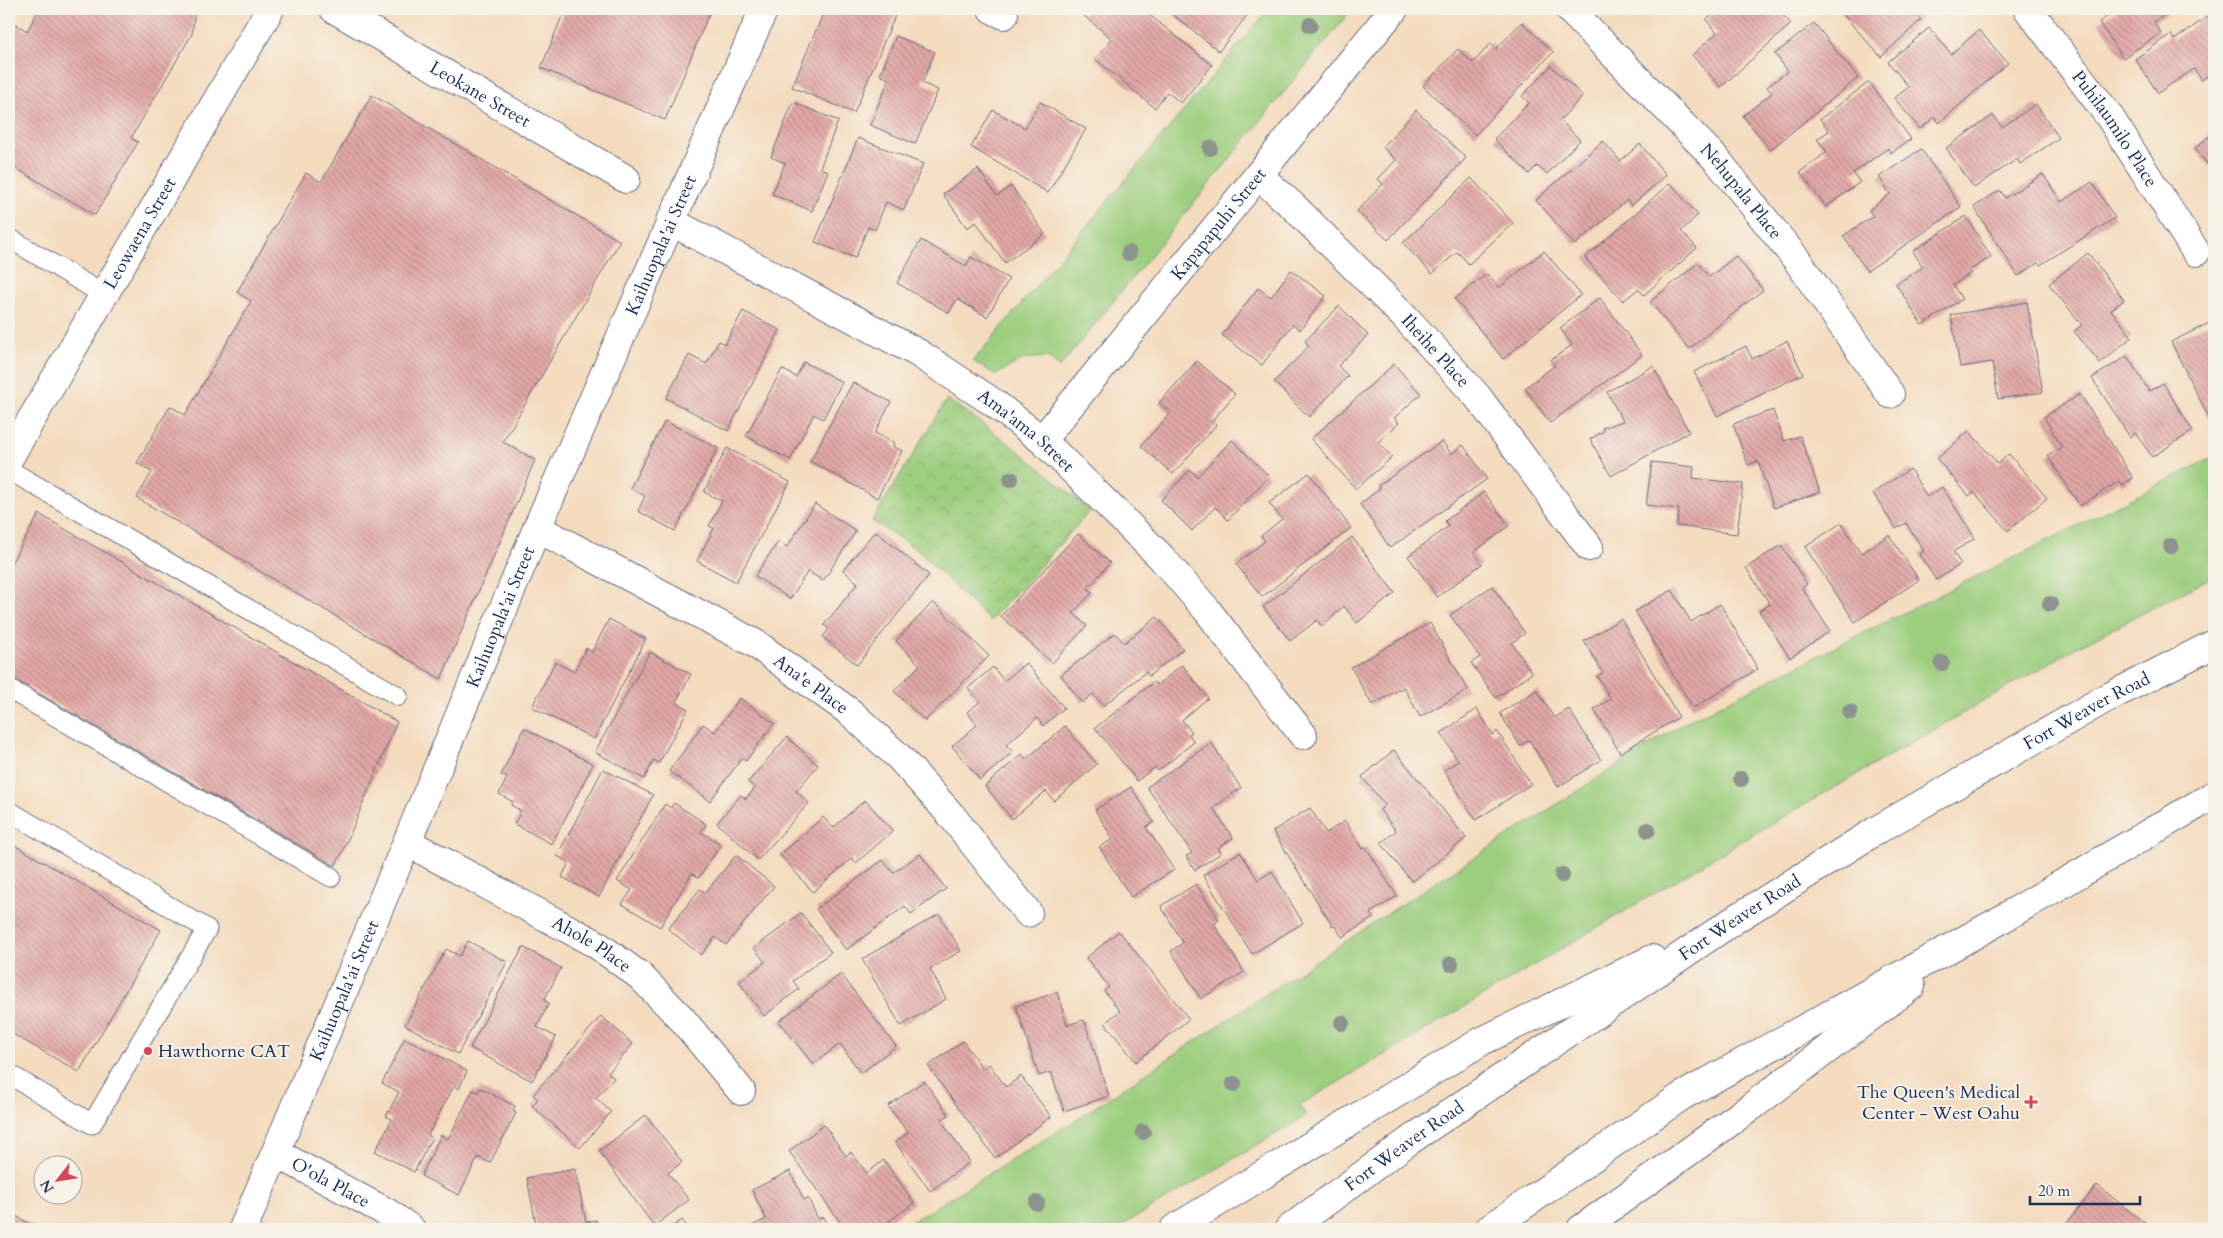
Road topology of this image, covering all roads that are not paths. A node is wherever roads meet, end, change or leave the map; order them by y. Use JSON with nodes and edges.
{"nodes":[{"id":1,"x":270,"y":9,"type":"edge"},
{"id":2,"x":334,"y":9,"type":"edge"},
{"id":3,"x":764,"y":9,"type":"edge"},
{"id":4,"x":1394,"y":9,"type":"edge"},
{"id":5,"x":1569,"y":9,"type":"edge"},
{"id":6,"x":2028,"y":9,"type":"edge"},
{"id":7,"x":1258,"y":176,"type":"junction"},
{"id":8,"x":626,"y":179,"type":"dead end"},
{"id":9,"x":670,"y":221,"type":"junction"},
{"id":10,"x":9,"y":238,"type":"edge"},
{"id":11,"x":2196,"y":252,"type":"dead end"},
{"id":12,"x":104,"y":295,"type":"junction"},
{"id":13,"x":1890,"y":394,"type":"dead end"},
{"id":14,"x":1042,"y":440,"type":"junction"},
{"id":15,"x":9,"y":458,"type":"edge"},
{"id":16,"x":9,"y":470,"type":"edge"},
{"id":17,"x":537,"y":528,"type":"junction"},
{"id":18,"x":1589,"y":547,"type":"dead end"},
{"id":19,"x":2214,"y":644,"type":"edge"},
{"id":20,"x":9,"y":689,"type":"edge"},
{"id":21,"x":398,"y":696,"type":"dead end"},
{"id":22,"x":1302,"y":735,"type":"dead end"},
{"id":23,"x":2214,"y":795,"type":"edge"},
{"id":24,"x":9,"y":812,"type":"edge"},
{"id":25,"x":407,"y":842,"type":"junction"},
{"id":26,"x":331,"y":877,"type":"dead end"},
{"id":27,"x":1028,"y":913,"type":"dead end"},
{"id":28,"x":1737,"y":918,"type":"junction"},
{"id":29,"x":1990,"y":926,"type":"junction"},
{"id":30,"x":9,"y":1074,"type":"edge"},
{"id":31,"x":741,"y":1091,"type":"dead end"},
{"id":32,"x":276,"y":1153,"type":"junction"},
{"id":33,"x":243,"y":1229,"type":"edge"},
{"id":34,"x":411,"y":1229,"type":"edge"},
{"id":35,"x":1174,"y":1229,"type":"edge"},
{"id":36,"x":1289,"y":1229,"type":"edge"},
{"id":37,"x":1489,"y":1229,"type":"edge"},
{"id":38,"x":1581,"y":1229,"type":"edge"}],
"edges":[{"from":1,"to":12,"type":"main road","name":"Leowaena Street"},
{"from":2,"to":8,"type":"main road","name":"Leokane Street"},
{"from":3,"to":9,"type":"main road","name":"Kaihuopala'ai Street"},
{"from":4,"to":7,"type":"main road","name":"Kapapapuhi Street"},
{"from":5,"to":13,"type":"main road","name":"Nehupala Place"},
{"from":6,"to":11,"type":"main road","name":"Puhilaumilo Place"},
{"from":7,"to":14,"type":"main road","name":"Kapapapuhi Street"},
{"from":7,"to":18,"type":"main road","name":"Iheihe Place"},
{"from":9,"to":14,"type":"main road","name":"Ama'ama Street"},
{"from":9,"to":17,"type":"main road","name":"Kaihuopala'ai Street"},
{"from":10,"to":12,"type":"lane"},
{"from":12,"to":15,"type":"main road","name":"Leowaena Street"},
{"from":14,"to":22,"type":"main road","name":"Ama'ama Street"},
{"from":16,"to":21,"type":"lane"},
{"from":17,"to":25,"type":"main road","name":"Kaihuopala'ai Street"},
{"from":17,"to":27,"type":"main road","name":"Ana'e Place"},
{"from":19,"to":28,"type":"main road","name":"Fort Weaver Road"},
{"from":20,"to":26,"type":"lane"},
{"from":23,"to":29,"type":"main road"},
{"from":24,"to":30,"type":"lane"},
{"from":25,"to":31,"type":"main road","name":"Ahole Place"},
{"from":25,"to":32,"type":"main road","name":"Kaihuopala'ai Street"},
{"from":28,"to":35,"type":"main road"},
{"from":28,"to":36,"type":"main road","name":"Fort Weaver Road"},
{"from":29,"to":37,"type":"main road"},
{"from":29,"to":38,"type":"main road"},
{"from":32,"to":33,"type":"main road","name":"Kaihuopala'ai Street"},
{"from":32,"to":34,"type":"main road","name":"O'ola Place"}]}
